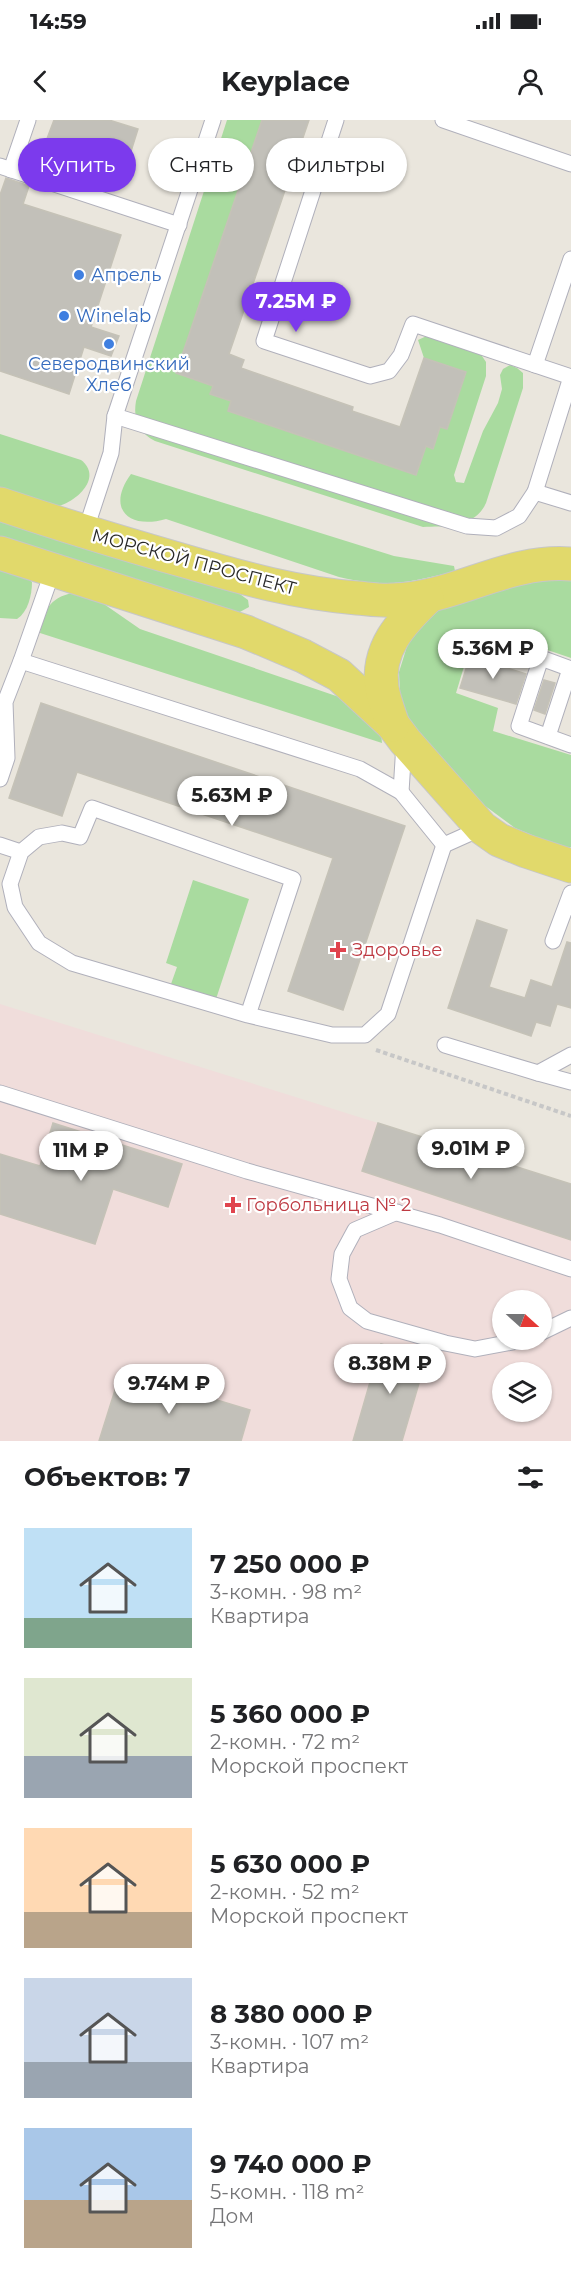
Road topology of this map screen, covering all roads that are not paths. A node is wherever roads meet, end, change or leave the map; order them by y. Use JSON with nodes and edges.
{"nodes":[{"id":1,"x":28,"y":120,"type":"edge"},
{"id":2,"x":213,"y":120,"type":"edge"},
{"id":3,"x":336,"y":120,"type":"edge"},
{"id":4,"x":443,"y":120,"type":"edge"},
{"id":5,"x":571,"y":164,"type":"edge"},
{"id":6,"x":6,"y":168,"type":"edge"},
{"id":7,"x":180,"y":225,"type":"junction"},
{"id":8,"x":571,"y":259,"type":"edge"},
{"id":9,"x":535,"y":364,"type":"junction"},
{"id":10,"x":571,"y":376,"type":"edge"},
{"id":11,"x":115,"y":416,"type":"junction"},
{"id":12,"x":535,"y":492,"type":"junction"},
{"id":13,"x":571,"y":503,"type":"edge"},
{"id":14,"x":0,"y":504,"type":"edge"},
{"id":15,"x":85,"y":532,"type":"junction"},
{"id":16,"x":0,"y":553,"type":"edge"},
{"id":17,"x":571,"y":564,"type":"edge"},
{"id":18,"x":52,"y":570,"type":"junction"},
{"id":19,"x":261,"y":584,"type":"junction"},
{"id":20,"x":427,"y":598,"type":"junction"},
{"id":21,"x":246,"y":632,"type":"junction"},
{"id":22,"x":21,"y":661,"type":"junction"},
{"id":23,"x":570,"y":669,"type":"edge"},
{"id":24,"x":399,"y":733,"type":"junction"},
{"id":25,"x":548,"y":736,"type":"junction"},
{"id":26,"x":571,"y":745,"type":"edge"},
{"id":27,"x":4,"y":757,"type":"edge"},
{"id":28,"x":0,"y":779,"type":"edge"},
{"id":29,"x":401,"y":792,"type":"junction"},
{"id":30,"x":482,"y":828,"type":"junction"},
{"id":31,"x":0,"y":844,"type":"edge"},
{"id":32,"x":444,"y":845,"type":"junction"},
{"id":33,"x":21,"y":852,"type":"junction"},
{"id":34,"x":571,"y":866,"type":"edge"},
{"id":35,"x":571,"y":893,"type":"edge"},
{"id":36,"x":554,"y":941,"type":"dead end"},
{"id":37,"x":248,"y":1015,"type":"junction"},
{"id":38,"x":445,"y":1045,"type":"dead end"},
{"id":39,"x":571,"y":1055,"type":"edge"},
{"id":40,"x":538,"y":1073,"type":"junction"},
{"id":41,"x":571,"y":1082,"type":"edge"},
{"id":42,"x":0,"y":1093,"type":"edge"},
{"id":43,"x":397,"y":1212,"type":"junction"},
{"id":44,"x":571,"y":1269,"type":"edge"},
{"id":45,"x":571,"y":1318,"type":"edge"},
{"id":46,"x":552,"y":1327,"type":"edge"},
{"id":47,"x":492,"y":1346,"type":"edge"}],
"edges":[{"from":1,"to":6,"type":"lane"},
{"from":2,"to":7,"type":"lane"},
{"from":3,"to":9,"type":"lane"},
{"from":4,"to":5,"type":"lane"},
{"from":6,"to":7,"type":"lane"},
{"from":7,"to":11,"type":"lane"},
{"from":8,"to":9,"type":"lane"},
{"from":9,"to":10,"type":"lane"},
{"from":10,"to":12,"type":"lane"},
{"from":11,"to":12,"type":"lane"},
{"from":11,"to":15,"type":"lane"},
{"from":12,"to":13,"type":"lane"},
{"from":14,"to":15,"type":"main road","name":"МОРСКОЙ ПРОСПЕКТ"},
{"from":15,"to":19,"type":"main road","name":"МОРСКОЙ ПРОСПЕКТ"},
{"from":16,"to":18,"type":"main road","name":"МОРСКОЙ ПРОСПЕКТ"},
{"from":17,"to":20,"type":"main road","name":"МОРСКОЙ ПРОСПЕКТ"},
{"from":18,"to":21,"type":"main road","name":"МОРСКОЙ ПРОСПЕКТ"},
{"from":18,"to":22,"type":"lane"},
{"from":19,"to":20,"type":"main road","name":"МОРСКОЙ ПРОСПЕКТ"},
{"from":19,"to":21,"type":"main road"},
{"from":20,"to":24,"type":"main road","name":"МОРСКОЙ ПРОСПЕКТ"},
{"from":21,"to":24,"type":"main road","name":"МОРСКОЙ ПРОСПЕКТ"},
{"from":22,"to":27,"type":"lane"},
{"from":22,"to":29,"type":"lane"},
{"from":23,"to":25,"type":"lane"},
{"from":23,"to":25,"type":"lane"},
{"from":24,"to":29,"type":"lane"},
{"from":24,"to":30,"type":"main road","name":"МОРСКОЙ ПРОСПЕКТ"},
{"from":25,"to":26,"type":"lane"},
{"from":27,"to":28,"type":"lane"},
{"from":29,"to":32,"type":"lane"},
{"from":30,"to":32,"type":"lane"},
{"from":30,"to":34,"type":"main road","name":"МОРСКОЙ ПРОСПЕКТ"},
{"from":31,"to":33,"type":"lane"},
{"from":32,"to":37,"type":"lane"},
{"from":33,"to":37,"type":"lane"},
{"from":33,"to":37,"type":"lane"},
{"from":35,"to":36,"type":"lane"},
{"from":38,"to":40,"type":"lane"},
{"from":39,"to":40,"type":"lane"},
{"from":40,"to":41,"type":"lane"},
{"from":42,"to":43,"type":"lane"},
{"from":43,"to":44,"type":"lane"},
{"from":43,"to":47,"type":"lane"},
{"from":45,"to":46,"type":"lane"}]}
